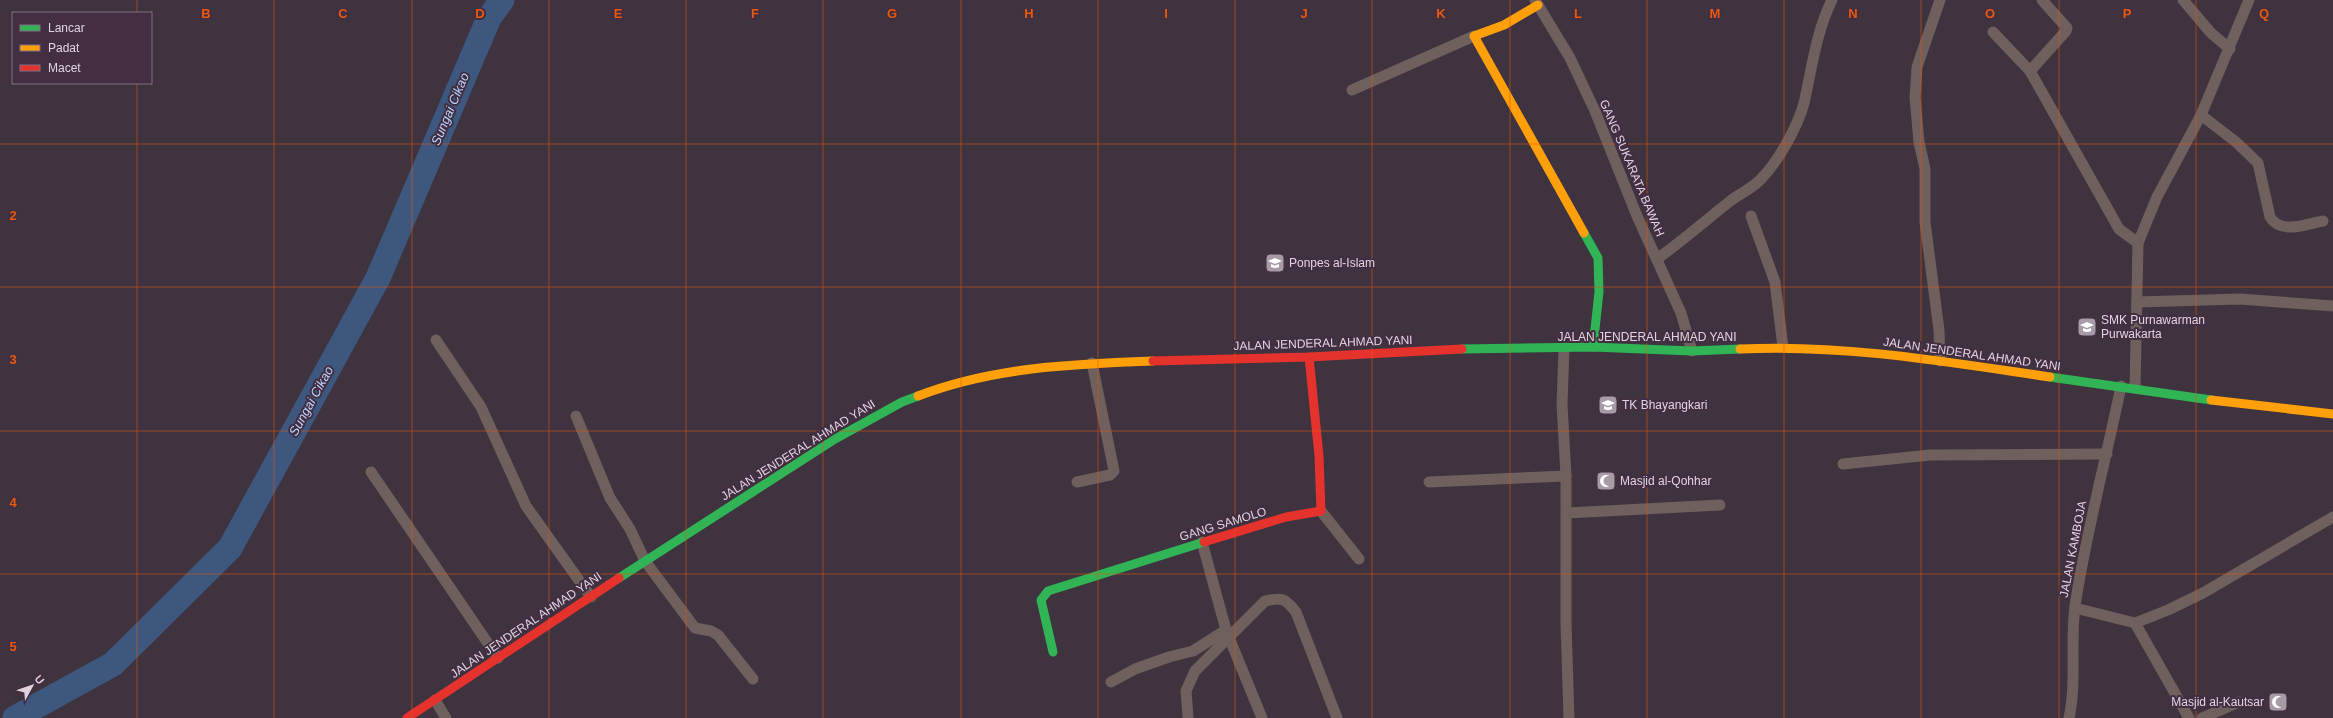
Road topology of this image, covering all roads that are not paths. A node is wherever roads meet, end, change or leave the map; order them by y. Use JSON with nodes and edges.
{"nodes":[{"id":1,"x":1832,"y":0,"type":"edge"},
{"id":2,"x":1940,"y":0,"type":"edge"},
{"id":3,"x":2042,"y":0,"type":"edge"},
{"id":4,"x":2183,"y":0,"type":"edge"},
{"id":5,"x":2248,"y":0,"type":"edge"},
{"id":6,"x":1537,"y":2,"type":"edge"},
{"id":7,"x":1993,"y":32,"type":"dead end"},
{"id":8,"x":1474,"y":36,"type":"junction"},
{"id":9,"x":2230,"y":49,"type":"junction"},
{"id":10,"x":2030,"y":71,"type":"junction"},
{"id":11,"x":1352,"y":90,"type":"dead end"},
{"id":12,"x":2201,"y":115,"type":"junction"},
{"id":13,"x":1751,"y":216,"type":"dead end"},
{"id":14,"x":2323,"y":221,"type":"dead end"},
{"id":15,"x":2138,"y":243,"type":"junction"},
{"id":16,"x":1657,"y":259,"type":"junction"},
{"id":17,"x":2137,"y":302,"type":"junction"},
{"id":18,"x":2333,"y":306,"type":"edge"},
{"id":19,"x":436,"y":340,"type":"dead end"},
{"id":20,"x":1593,"y":348,"type":"junction"},
{"id":21,"x":1783,"y":348,"type":"junction"},
{"id":22,"x":1564,"y":349,"type":"junction"},
{"id":23,"x":1692,"y":351,"type":"junction"},
{"id":24,"x":1309,"y":357,"type":"junction"},
{"id":25,"x":1940,"y":361,"type":"junction"},
{"id":26,"x":1092,"y":363,"type":"junction"},
{"id":27,"x":2121,"y":386,"type":"junction"},
{"id":28,"x":2135,"y":388,"type":"junction"},
{"id":29,"x":2333,"y":414,"type":"edge"},
{"id":30,"x":576,"y":416,"type":"dead end"},
{"id":31,"x":2107,"y":454,"type":"junction"},
{"id":32,"x":1843,"y":464,"type":"dead end"},
{"id":33,"x":371,"y":472,"type":"dead end"},
{"id":34,"x":1566,"y":476,"type":"junction"},
{"id":35,"x":1077,"y":482,"type":"dead end"},
{"id":36,"x":1428,"y":482,"type":"dead end"},
{"id":37,"x":1720,"y":505,"type":"dead end"},
{"id":38,"x":1321,"y":511,"type":"junction"},
{"id":39,"x":1567,"y":514,"type":"junction"},
{"id":40,"x":2333,"y":517,"type":"edge"},
{"id":41,"x":1202,"y":542,"type":"junction"},
{"id":42,"x":1359,"y":558,"type":"dead end"},
{"id":43,"x":645,"y":561,"type":"junction"},
{"id":44,"x":591,"y":597,"type":"junction"},
{"id":45,"x":2075,"y":608,"type":"junction"},
{"id":46,"x":2135,"y":623,"type":"junction"},
{"id":47,"x":1227,"y":633,"type":"junction"},
{"id":48,"x":1053,"y":652,"type":"dead end"},
{"id":49,"x":498,"y":658,"type":"junction"},
{"id":50,"x":753,"y":679,"type":"dead end"},
{"id":51,"x":1111,"y":682,"type":"dead end"},
{"id":52,"x":435,"y":700,"type":"junction"},
{"id":53,"x":2239,"y":702,"type":"dead end"},
{"id":54,"x":1188,"y":717,"type":"edge"},
{"id":55,"x":407,"y":718,"type":"edge"},
{"id":56,"x":446,"y":718,"type":"edge"},
{"id":57,"x":1262,"y":718,"type":"edge"},
{"id":58,"x":1337,"y":718,"type":"edge"},
{"id":59,"x":1569,"y":718,"type":"edge"},
{"id":60,"x":2069,"y":718,"type":"edge"},
{"id":61,"x":2189,"y":718,"type":"edge"},
{"id":62,"x":2202,"y":718,"type":"edge"}],
"edges":[{"from":1,"to":16,"type":"street"},
{"from":2,"to":25,"type":"street"},
{"from":3,"to":10,"type":"street"},
{"from":4,"to":9,"type":"street"},
{"from":5,"to":9,"type":"street"},
{"from":6,"to":8,"type":"main road"},
{"from":6,"to":16,"type":"street","name":"GANG SUKARATA BAWAH"},
{"from":7,"to":10,"type":"street"},
{"from":8,"to":11,"type":"street"},
{"from":8,"to":20,"type":"main road"},
{"from":9,"to":12,"type":"street"},
{"from":10,"to":15,"type":"street"},
{"from":12,"to":14,"type":"street"},
{"from":12,"to":15,"type":"street"},
{"from":13,"to":21,"type":"street"},
{"from":15,"to":17,"type":"street"},
{"from":16,"to":23,"type":"street","name":"GANG SUKARATA BAWAH"},
{"from":17,"to":18,"type":"street"},
{"from":17,"to":28,"type":"street"},
{"from":19,"to":44,"type":"street"},
{"from":20,"to":22,"type":"main road","name":"JALAN JENDERAL AHMAD YANI"},
{"from":20,"to":23,"type":"main road","name":"JALAN JENDERAL AHMAD YANI"},
{"from":21,"to":23,"type":"main road","name":"JALAN JENDERAL AHMAD YANI"},
{"from":21,"to":25,"type":"main road","name":"JALAN JENDERAL AHMAD YANI"},
{"from":22,"to":24,"type":"main road","name":"JALAN JENDERAL AHMAD YANI"},
{"from":22,"to":34,"type":"street"},
{"from":24,"to":26,"type":"main road","name":"JALAN JENDERAL AHMAD YANI"},
{"from":24,"to":38,"type":"main road"},
{"from":25,"to":27,"type":"main road","name":"JALAN JENDERAL AHMAD YANI"},
{"from":26,"to":35,"type":"street"},
{"from":26,"to":43,"type":"main road","name":"JALAN JENDERAL AHMAD YANI"},
{"from":27,"to":28,"type":"main road","name":"JALAN JENDERAL AHMAD YANI"},
{"from":27,"to":31,"type":"street","name":"JALAN KAMBOJA"},
{"from":28,"to":29,"type":"main road","name":"JALAN JENDERAL AHMAD YANI"},
{"from":30,"to":43,"type":"street"},
{"from":31,"to":32,"type":"street"},
{"from":31,"to":45,"type":"street","name":"JALAN KAMBOJA"},
{"from":33,"to":49,"type":"street"},
{"from":34,"to":36,"type":"street"},
{"from":34,"to":39,"type":"street"},
{"from":37,"to":39,"type":"street"},
{"from":38,"to":41,"type":"main road","name":"GANG SAMOLO"},
{"from":38,"to":42,"type":"street"},
{"from":39,"to":59,"type":"street"},
{"from":40,"to":46,"type":"street"},
{"from":41,"to":47,"type":"street"},
{"from":41,"to":48,"type":"main road","name":"GANG SAMOLO"},
{"from":43,"to":44,"type":"main road","name":"JALAN JENDERAL AHMAD YANI"},
{"from":43,"to":50,"type":"street"},
{"from":44,"to":49,"type":"main road","name":"JALAN JENDERAL AHMAD YANI"},
{"from":45,"to":46,"type":"street"},
{"from":45,"to":60,"type":"street","name":"JALAN KAMBOJA"},
{"from":46,"to":61,"type":"street"},
{"from":47,"to":51,"type":"street"},
{"from":47,"to":54,"type":"street"},
{"from":47,"to":57,"type":"street"},
{"from":47,"to":58,"type":"street"},
{"from":49,"to":52,"type":"main road","name":"JALAN JENDERAL AHMAD YANI"},
{"from":52,"to":55,"type":"main road","name":"JALAN JENDERAL AHMAD YANI"},
{"from":52,"to":56,"type":"street"},
{"from":53,"to":62,"type":"street"}]}
